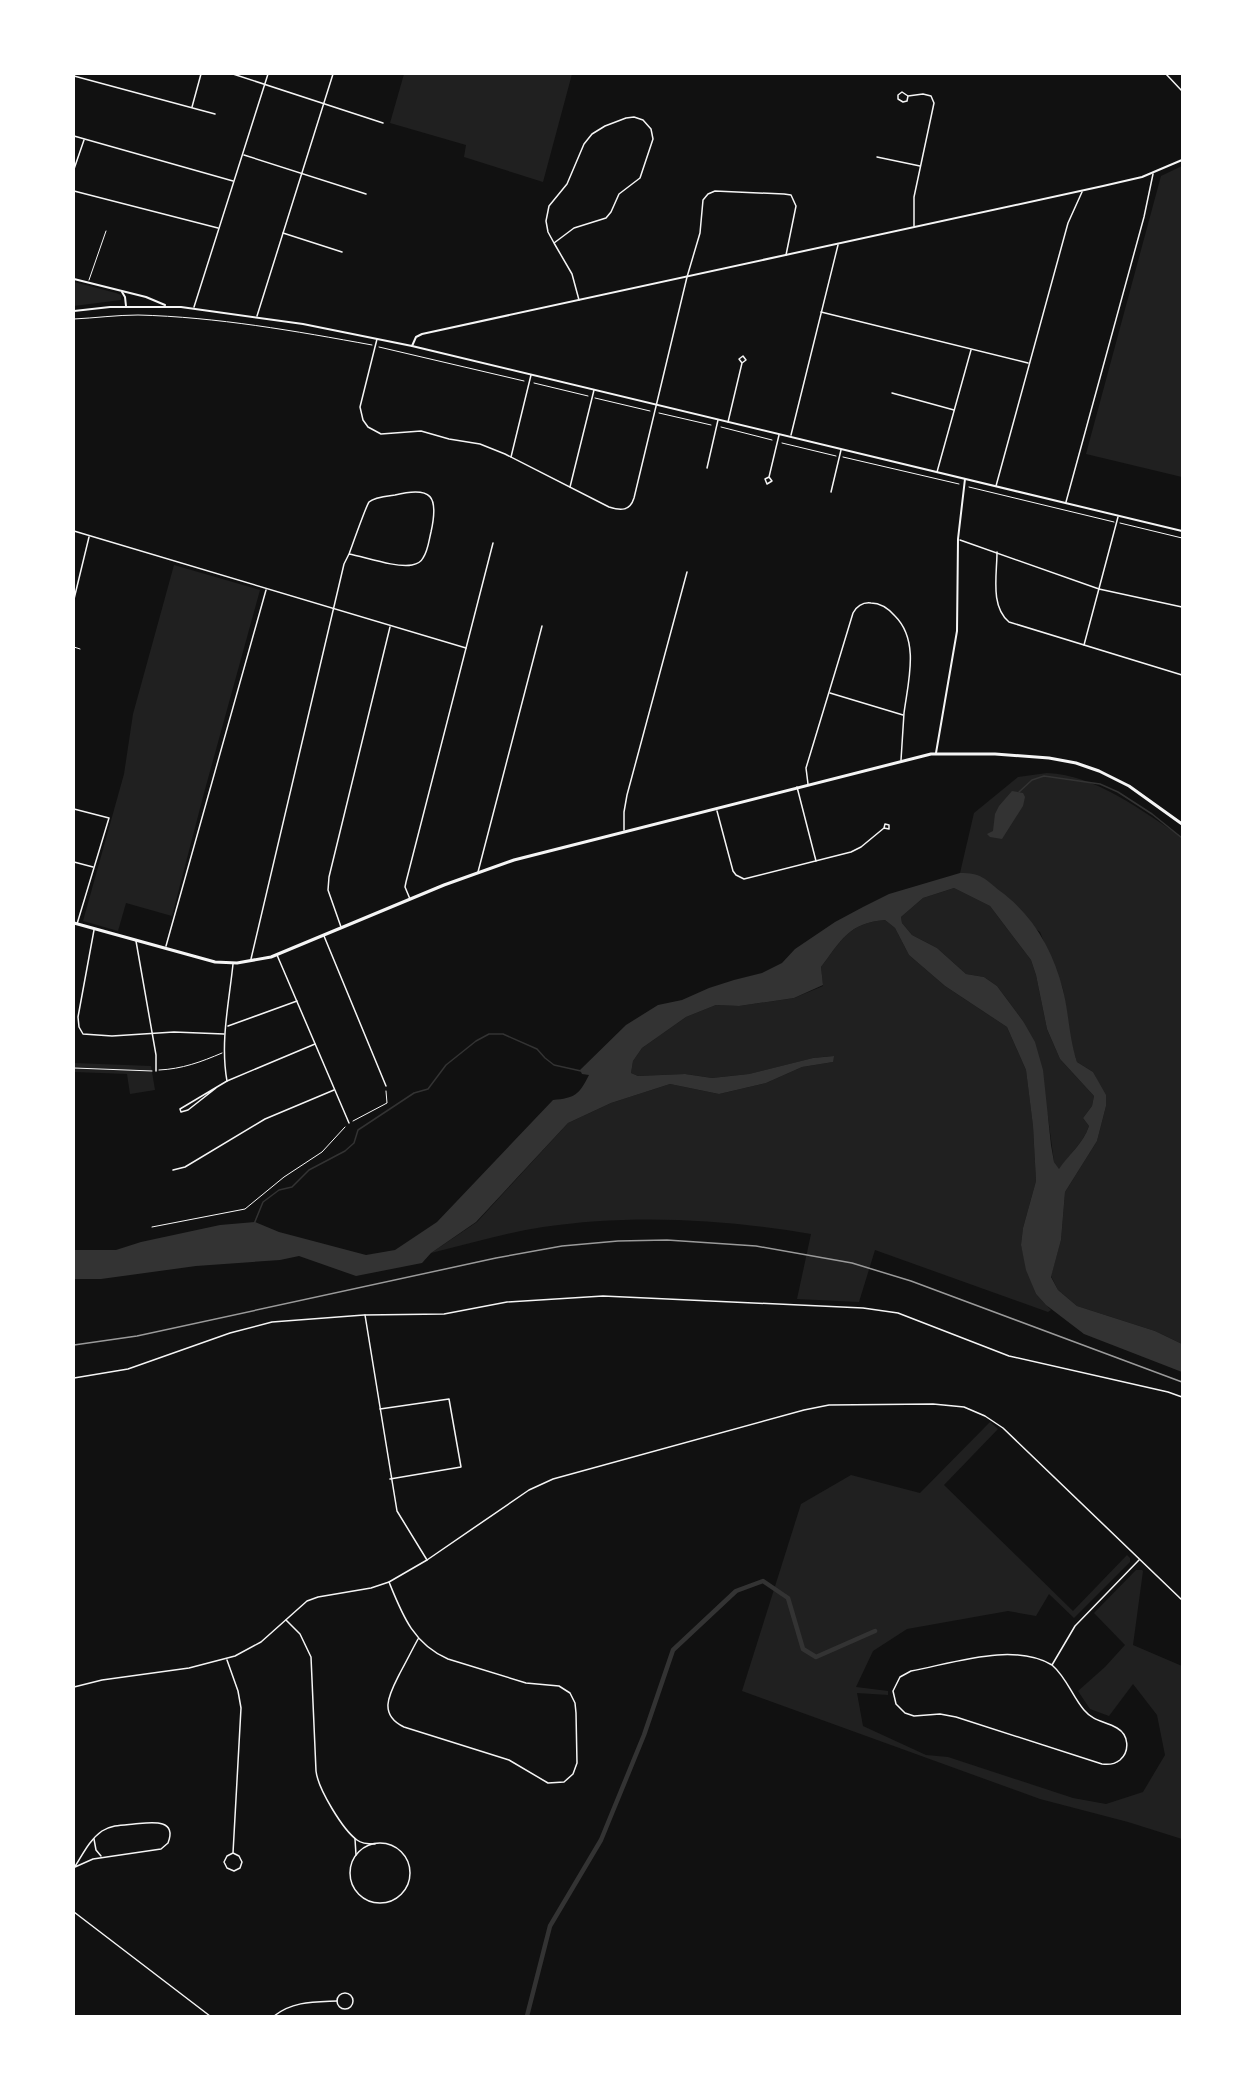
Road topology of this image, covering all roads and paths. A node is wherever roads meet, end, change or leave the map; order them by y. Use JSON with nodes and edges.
{"nodes":[{"id":1,"x":201,"y":74,"type":"edge"},
{"id":2,"x":232,"y":74,"type":"edge"},
{"id":3,"x":268,"y":74,"type":"edge"},
{"id":4,"x":333,"y":74,"type":"edge"},
{"id":5,"x":1166,"y":74,"type":"edge"},
{"id":6,"x":74,"y":76,"type":"edge"},
{"id":7,"x":265,"y":84,"type":"junction"},
{"id":8,"x":1182,"y":91,"type":"edge"},
{"id":9,"x":908,"y":96,"type":"dead end"},
{"id":10,"x":323,"y":103,"type":"junction"},
{"id":11,"x":192,"y":108,"type":"junction"},
{"id":12,"x":216,"y":114,"type":"dead end"},
{"id":13,"x":383,"y":123,"type":"dead end"},
{"id":14,"x":74,"y":136,"type":"edge"},
{"id":15,"x":84,"y":139,"type":"junction"},
{"id":16,"x":242,"y":155,"type":"junction"},
{"id":17,"x":877,"y":157,"type":"dead end"},
{"id":18,"x":1182,"y":160,"type":"edge"},
{"id":19,"x":921,"y":167,"type":"junction"},
{"id":20,"x":74,"y":169,"type":"edge"},
{"id":21,"x":301,"y":173,"type":"junction"},
{"id":22,"x":1154,"y":173,"type":"junction"},
{"id":23,"x":234,"y":181,"type":"junction"},
{"id":24,"x":74,"y":191,"type":"edge"},
{"id":25,"x":1082,"y":191,"type":"junction"},
{"id":26,"x":366,"y":194,"type":"dead end"},
{"id":27,"x":914,"y":227,"type":"junction"},
{"id":28,"x":219,"y":228,"type":"junction"},
{"id":29,"x":106,"y":231,"type":"dead end"},
{"id":30,"x":283,"y":232,"type":"junction"},
{"id":31,"x":554,"y":243,"type":"junction"},
{"id":32,"x":838,"y":244,"type":"junction"},
{"id":33,"x":342,"y":252,"type":"dead end"},
{"id":34,"x":786,"y":256,"type":"junction"},
{"id":35,"x":687,"y":277,"type":"junction"},
{"id":36,"x":74,"y":279,"type":"edge"},
{"id":37,"x":88,"y":282,"type":"junction"},
{"id":38,"x":120,"y":290,"type":"junction"},
{"id":39,"x":579,"y":301,"type":"junction"},
{"id":40,"x":168,"y":306,"type":"junction"},
{"id":41,"x":126,"y":307,"type":"junction"},
{"id":42,"x":193,"y":309,"type":"junction"},
{"id":43,"x":74,"y":311,"type":"edge"},
{"id":44,"x":822,"y":312,"type":"junction"},
{"id":45,"x":256,"y":316,"type":"junction"},
{"id":46,"x":74,"y":319,"type":"edge"},
{"id":47,"x":377,"y":338,"type":"junction"},
{"id":48,"x":412,"y":345,"type":"junction"},
{"id":49,"x":375,"y":346,"type":"junction"},
{"id":50,"x":972,"y":350,"type":"junction"},
{"id":51,"x":742,"y":363,"type":"dead end"},
{"id":52,"x":1029,"y":364,"type":"junction"},
{"id":53,"x":531,"y":374,"type":"junction"},
{"id":54,"x":529,"y":382,"type":"junction"},
{"id":55,"x":594,"y":389,"type":"junction"},
{"id":56,"x":892,"y":393,"type":"dead end"},
{"id":57,"x":592,"y":397,"type":"junction"},
{"id":58,"x":656,"y":404,"type":"junction"},
{"id":59,"x":955,"y":410,"type":"junction"},
{"id":60,"x":654,"y":412,"type":"junction"},
{"id":61,"x":718,"y":419,"type":"junction"},
{"id":62,"x":728,"y":422,"type":"junction"},
{"id":63,"x":717,"y":426,"type":"junction"},
{"id":64,"x":780,"y":434,"type":"junction"},
{"id":65,"x":790,"y":436,"type":"junction"},
{"id":66,"x":778,"y":442,"type":"junction"},
{"id":67,"x":841,"y":449,"type":"junction"},
{"id":68,"x":839,"y":456,"type":"junction"},
{"id":69,"x":511,"y":457,"type":"junction"},
{"id":70,"x":707,"y":468,"type":"dead end"},
{"id":71,"x":937,"y":472,"type":"junction"},
{"id":72,"x":769,"y":477,"type":"dead end"},
{"id":73,"x":964,"y":479,"type":"junction"},
{"id":74,"x":956,"y":484,"type":"dead end"},
{"id":75,"x":967,"y":486,"type":"dead end"},
{"id":76,"x":996,"y":486,"type":"junction"},
{"id":77,"x":570,"y":487,"type":"junction"},
{"id":78,"x":831,"y":492,"type":"dead end"},
{"id":79,"x":1065,"y":503,"type":"junction"},
{"id":80,"x":1118,"y":516,"type":"junction"},
{"id":81,"x":1116,"y":522,"type":"junction"},
{"id":82,"x":74,"y":531,"type":"edge"},
{"id":83,"x":1182,"y":531,"type":"edge"},
{"id":84,"x":90,"y":537,"type":"junction"},
{"id":85,"x":1182,"y":538,"type":"edge"},
{"id":86,"x":958,"y":539,"type":"junction"},
{"id":87,"x":493,"y":543,"type":"dead end"},
{"id":88,"x":997,"y":552,"type":"junction"},
{"id":89,"x":349,"y":554,"type":"junction"},
{"id":90,"x":687,"y":572,"type":"dead end"},
{"id":91,"x":267,"y":589,"type":"junction"},
{"id":92,"x":1099,"y":589,"type":"junction"},
{"id":93,"x":74,"y":599,"type":"edge"},
{"id":94,"x":1182,"y":607,"type":"edge"},
{"id":95,"x":334,"y":609,"type":"junction"},
{"id":96,"x":391,"y":626,"type":"junction"},
{"id":97,"x":542,"y":626,"type":"dead end"},
{"id":98,"x":1084,"y":645,"type":"junction"},
{"id":99,"x":74,"y":647,"type":"edge"},
{"id":100,"x":466,"y":648,"type":"junction"},
{"id":101,"x":80,"y":649,"type":"dead end"},
{"id":102,"x":1182,"y":675,"type":"edge"},
{"id":103,"x":829,"y":693,"type":"junction"},
{"id":104,"x":904,"y":716,"type":"junction"},
{"id":105,"x":936,"y":753,"type":"junction"},
{"id":106,"x":901,"y":761,"type":"junction"},
{"id":107,"x":808,"y":784,"type":"junction"},
{"id":108,"x":797,"y":787,"type":"junction"},
{"id":109,"x":716,"y":807,"type":"junction"},
{"id":110,"x":74,"y":809,"type":"edge"},
{"id":111,"x":1182,"y":824,"type":"edge"},
{"id":112,"x":884,"y":828,"type":"dead end"},
{"id":113,"x":624,"y":831,"type":"junction"},
{"id":114,"x":74,"y":861,"type":"edge"},
{"id":115,"x":816,"y":862,"type":"junction"},
{"id":116,"x":94,"y":867,"type":"junction"},
{"id":117,"x":478,"y":872,"type":"junction"},
{"id":118,"x":410,"y":899,"type":"junction"},
{"id":119,"x":75,"y":924,"type":"edge"},
{"id":120,"x":341,"y":928,"type":"junction"},
{"id":121,"x":94,"y":929,"type":"junction"},
{"id":122,"x":324,"y":935,"type":"junction"},
{"id":123,"x":136,"y":940,"type":"junction"},
{"id":124,"x":165,"y":948,"type":"junction"},
{"id":125,"x":277,"y":954,"type":"junction"},
{"id":126,"x":251,"y":962,"type":"junction"},
{"id":127,"x":233,"y":964,"type":"junction"},
{"id":128,"x":297,"y":1000,"type":"junction"},
{"id":129,"x":227,"y":1027,"type":"junction"},
{"id":130,"x":225,"y":1034,"type":"junction"},
{"id":131,"x":151,"y":1035,"type":"junction"},
{"id":132,"x":315,"y":1044,"type":"junction"},
{"id":133,"x":224,"y":1052,"type":"junction"},
{"id":134,"x":74,"y":1068,"type":"edge"},
{"id":135,"x":156,"y":1071,"type":"junction"},
{"id":136,"x":227,"y":1081,"type":"junction"},
{"id":137,"x":386,"y":1086,"type":"joint"},
{"id":138,"x":216,"y":1088,"type":"junction"},
{"id":139,"x":335,"y":1090,"type":"junction"},
{"id":140,"x":349,"y":1123,"type":"junction"},
{"id":141,"x":173,"y":1170,"type":"dead end"},
{"id":142,"x":152,"y":1227,"type":"dead end"},
{"id":143,"x":364,"y":1315,"type":"junction"},
{"id":144,"x":74,"y":1378,"type":"edge"},
{"id":145,"x":1182,"y":1397,"type":"edge"},
{"id":146,"x":380,"y":1409,"type":"junction"},
{"id":147,"x":390,"y":1479,"type":"junction"},
{"id":148,"x":427,"y":1560,"type":"junction"},
{"id":149,"x":1139,"y":1560,"type":"junction"},
{"id":150,"x":389,"y":1582,"type":"junction"},
{"id":151,"x":1182,"y":1600,"type":"edge"},
{"id":152,"x":285,"y":1619,"type":"junction"},
{"id":153,"x":418,"y":1639,"type":"junction"},
{"id":154,"x":226,"y":1659,"type":"junction"},
{"id":155,"x":1052,"y":1665,"type":"junction"},
{"id":156,"x":74,"y":1687,"type":"edge"},
{"id":157,"x":94,"y":1838,"type":"junction"},
{"id":158,"x":354,"y":1838,"type":"junction"},
{"id":159,"x":375,"y":1844,"type":"junction"},
{"id":160,"x":233,"y":1853,"type":"junction"},
{"id":161,"x":102,"y":1857,"type":"junction"},
{"id":162,"x":355,"y":1857,"type":"junction"},
{"id":163,"x":74,"y":1868,"type":"edge"},
{"id":164,"x":74,"y":1912,"type":"edge"},
{"id":165,"x":337,"y":2001,"type":"junction"},
{"id":166,"x":210,"y":2016,"type":"edge"},
{"id":167,"x":274,"y":2016,"type":"edge"}],
"edges":[{"from":1,"to":11,"type":"street"},
{"from":2,"to":7,"type":"street"},
{"from":3,"to":7,"type":"street"},
{"from":4,"to":10,"type":"street"},
{"from":5,"to":8,"type":"street"},
{"from":6,"to":11,"type":"street"},
{"from":7,"to":10,"type":"street"},
{"from":7,"to":16,"type":"street"},
{"from":9,"to":19,"type":"street"},
{"from":10,"to":13,"type":"street"},
{"from":10,"to":21,"type":"street"},
{"from":11,"to":12,"type":"street"},
{"from":14,"to":15,"type":"street"},
{"from":15,"to":20,"type":"street"},
{"from":15,"to":23,"type":"street"},
{"from":16,"to":21,"type":"street"},
{"from":16,"to":23,"type":"street"},
{"from":17,"to":19,"type":"street"},
{"from":18,"to":22,"type":"main road"},
{"from":19,"to":27,"type":"street"},
{"from":21,"to":26,"type":"street"},
{"from":21,"to":30,"type":"street"},
{"from":22,"to":25,"type":"main road"},
{"from":22,"to":79,"type":"street"},
{"from":23,"to":28,"type":"street"},
{"from":24,"to":28,"type":"street"},
{"from":25,"to":27,"type":"main road"},
{"from":25,"to":52,"type":"street"},
{"from":27,"to":32,"type":"main road"},
{"from":28,"to":42,"type":"street"},
{"from":29,"to":37,"type":"lane"},
{"from":30,"to":33,"type":"street"},
{"from":30,"to":45,"type":"street"},
{"from":31,"to":31,"type":"street"},
{"from":31,"to":39,"type":"street"},
{"from":32,"to":34,"type":"main road"},
{"from":32,"to":44,"type":"street"},
{"from":34,"to":35,"type":"main road"},
{"from":34,"to":35,"type":"street"},
{"from":35,"to":39,"type":"main road"},
{"from":35,"to":58,"type":"street"},
{"from":36,"to":37,"type":"main road"},
{"from":37,"to":38,"type":"main road"},
{"from":38,"to":40,"type":"main road"},
{"from":38,"to":41,"type":"main road"},
{"from":39,"to":48,"type":"main road"},
{"from":40,"to":41,"type":"main road"},
{"from":40,"to":42,"type":"main road"},
{"from":41,"to":43,"type":"main road"},
{"from":42,"to":45,"type":"main road"},
{"from":44,"to":50,"type":"street"},
{"from":44,"to":65,"type":"street"},
{"from":45,"to":47,"type":"main road"},
{"from":46,"to":49,"type":"path"},
{"from":47,"to":48,"type":"main road"},
{"from":47,"to":49,"type":"street"},
{"from":48,"to":53,"type":"main road"},
{"from":49,"to":54,"type":"path"},
{"from":49,"to":69,"type":"street"},
{"from":50,"to":52,"type":"street"},
{"from":50,"to":59,"type":"street"},
{"from":51,"to":62,"type":"street"},
{"from":52,"to":76,"type":"street"},
{"from":53,"to":54,"type":"street"},
{"from":53,"to":55,"type":"main road"},
{"from":54,"to":57,"type":"path"},
{"from":54,"to":69,"type":"street"},
{"from":55,"to":57,"type":"street"},
{"from":55,"to":58,"type":"main road"},
{"from":56,"to":59,"type":"street"},
{"from":57,"to":60,"type":"path"},
{"from":57,"to":77,"type":"street"},
{"from":58,"to":60,"type":"street"},
{"from":58,"to":61,"type":"main road"},
{"from":59,"to":71,"type":"street"},
{"from":60,"to":63,"type":"path"},
{"from":60,"to":77,"type":"street"},
{"from":61,"to":62,"type":"main road"},
{"from":61,"to":63,"type":"street"},
{"from":62,"to":64,"type":"main road"},
{"from":63,"to":66,"type":"path"},
{"from":63,"to":70,"type":"street"},
{"from":64,"to":65,"type":"main road"},
{"from":64,"to":66,"type":"street"},
{"from":65,"to":67,"type":"main road"},
{"from":66,"to":68,"type":"path"},
{"from":66,"to":72,"type":"street"},
{"from":67,"to":68,"type":"street"},
{"from":67,"to":71,"type":"main road"},
{"from":68,"to":74,"type":"path"},
{"from":68,"to":78,"type":"street"},
{"from":69,"to":77,"type":"street"},
{"from":71,"to":73,"type":"main road"},
{"from":73,"to":76,"type":"main road"},
{"from":73,"to":86,"type":"main road"},
{"from":75,"to":81,"type":"path"},
{"from":76,"to":79,"type":"main road"},
{"from":79,"to":80,"type":"main road"},
{"from":80,"to":81,"type":"street"},
{"from":80,"to":83,"type":"main road"},
{"from":81,"to":85,"type":"path"},
{"from":81,"to":92,"type":"street"},
{"from":82,"to":84,"type":"street"},
{"from":84,"to":91,"type":"street"},
{"from":84,"to":93,"type":"street"},
{"from":86,"to":88,"type":"street"},
{"from":86,"to":105,"type":"main road"},
{"from":87,"to":100,"type":"street"},
{"from":88,"to":92,"type":"street"},
{"from":88,"to":98,"type":"street"},
{"from":89,"to":89,"type":"street"},
{"from":89,"to":95,"type":"street"},
{"from":90,"to":113,"type":"street"},
{"from":91,"to":95,"type":"street"},
{"from":91,"to":124,"type":"street"},
{"from":92,"to":94,"type":"street"},
{"from":92,"to":98,"type":"street"},
{"from":95,"to":96,"type":"street"},
{"from":95,"to":126,"type":"street"},
{"from":96,"to":100,"type":"street"},
{"from":96,"to":120,"type":"street"},
{"from":97,"to":117,"type":"street"},
{"from":98,"to":102,"type":"street"},
{"from":99,"to":101,"type":"lane"},
{"from":100,"to":118,"type":"street"},
{"from":103,"to":104,"type":"street"},
{"from":103,"to":104,"type":"street"},
{"from":103,"to":107,"type":"street"},
{"from":104,"to":106,"type":"street"},
{"from":105,"to":106,"type":"main road"},
{"from":105,"to":111,"type":"main road"},
{"from":106,"to":107,"type":"main road"},
{"from":107,"to":108,"type":"main road"},
{"from":108,"to":109,"type":"main road"},
{"from":108,"to":115,"type":"street"},
{"from":109,"to":113,"type":"main road"},
{"from":109,"to":115,"type":"street"},
{"from":110,"to":116,"type":"street"},
{"from":112,"to":115,"type":"street"},
{"from":113,"to":117,"type":"main road"},
{"from":114,"to":116,"type":"street"},
{"from":116,"to":119,"type":"street"},
{"from":117,"to":118,"type":"main road"},
{"from":118,"to":120,"type":"main road"},
{"from":119,"to":121,"type":"main road"},
{"from":120,"to":122,"type":"main road"},
{"from":121,"to":123,"type":"main road"},
{"from":121,"to":131,"type":"street"},
{"from":122,"to":125,"type":"main road"},
{"from":122,"to":137,"type":"street"},
{"from":123,"to":124,"type":"main road"},
{"from":123,"to":131,"type":"street"},
{"from":124,"to":127,"type":"main road"},
{"from":125,"to":126,"type":"main road"},
{"from":125,"to":128,"type":"street"},
{"from":126,"to":127,"type":"main road"},
{"from":127,"to":129,"type":"street"},
{"from":128,"to":129,"type":"street"},
{"from":128,"to":132,"type":"street"},
{"from":129,"to":130,"type":"street"},
{"from":130,"to":131,"type":"street"},
{"from":130,"to":133,"type":"street"},
{"from":131,"to":135,"type":"street"},
{"from":132,"to":136,"type":"street"},
{"from":132,"to":139,"type":"street"},
{"from":133,"to":135,"type":"path"},
{"from":133,"to":136,"type":"street"},
{"from":134,"to":135,"type":"path"},
{"from":136,"to":138,"type":"street"},
{"from":137,"to":140,"type":"path"},
{"from":138,"to":138,"type":"street"},
{"from":139,"to":140,"type":"street"},
{"from":139,"to":141,"type":"street"},
{"from":140,"to":142,"type":"path"},
{"from":143,"to":144,"type":"street"},
{"from":143,"to":145,"type":"street"},
{"from":143,"to":146,"type":"street"},
{"from":146,"to":147,"type":"street"},
{"from":146,"to":147,"type":"street"},
{"from":147,"to":148,"type":"street"},
{"from":148,"to":149,"type":"street"},
{"from":148,"to":150,"type":"street"},
{"from":149,"to":151,"type":"street"},
{"from":149,"to":155,"type":"street"},
{"from":150,"to":152,"type":"street"},
{"from":150,"to":153,"type":"street"},
{"from":152,"to":154,"type":"street"},
{"from":152,"to":158,"type":"street"},
{"from":153,"to":153,"type":"street"},
{"from":154,"to":156,"type":"street"},
{"from":154,"to":160,"type":"street"},
{"from":155,"to":155,"type":"street"},
{"from":157,"to":161,"type":"street"},
{"from":157,"to":161,"type":"street"},
{"from":157,"to":163,"type":"street"},
{"from":158,"to":159,"type":"street"},
{"from":158,"to":162,"type":"street"},
{"from":159,"to":162,"type":"street"},
{"from":159,"to":162,"type":"street"},
{"from":160,"to":160,"type":"street"},
{"from":161,"to":163,"type":"street"},
{"from":164,"to":166,"type":"street"},
{"from":165,"to":165,"type":"street"},
{"from":165,"to":167,"type":"street"}]}
